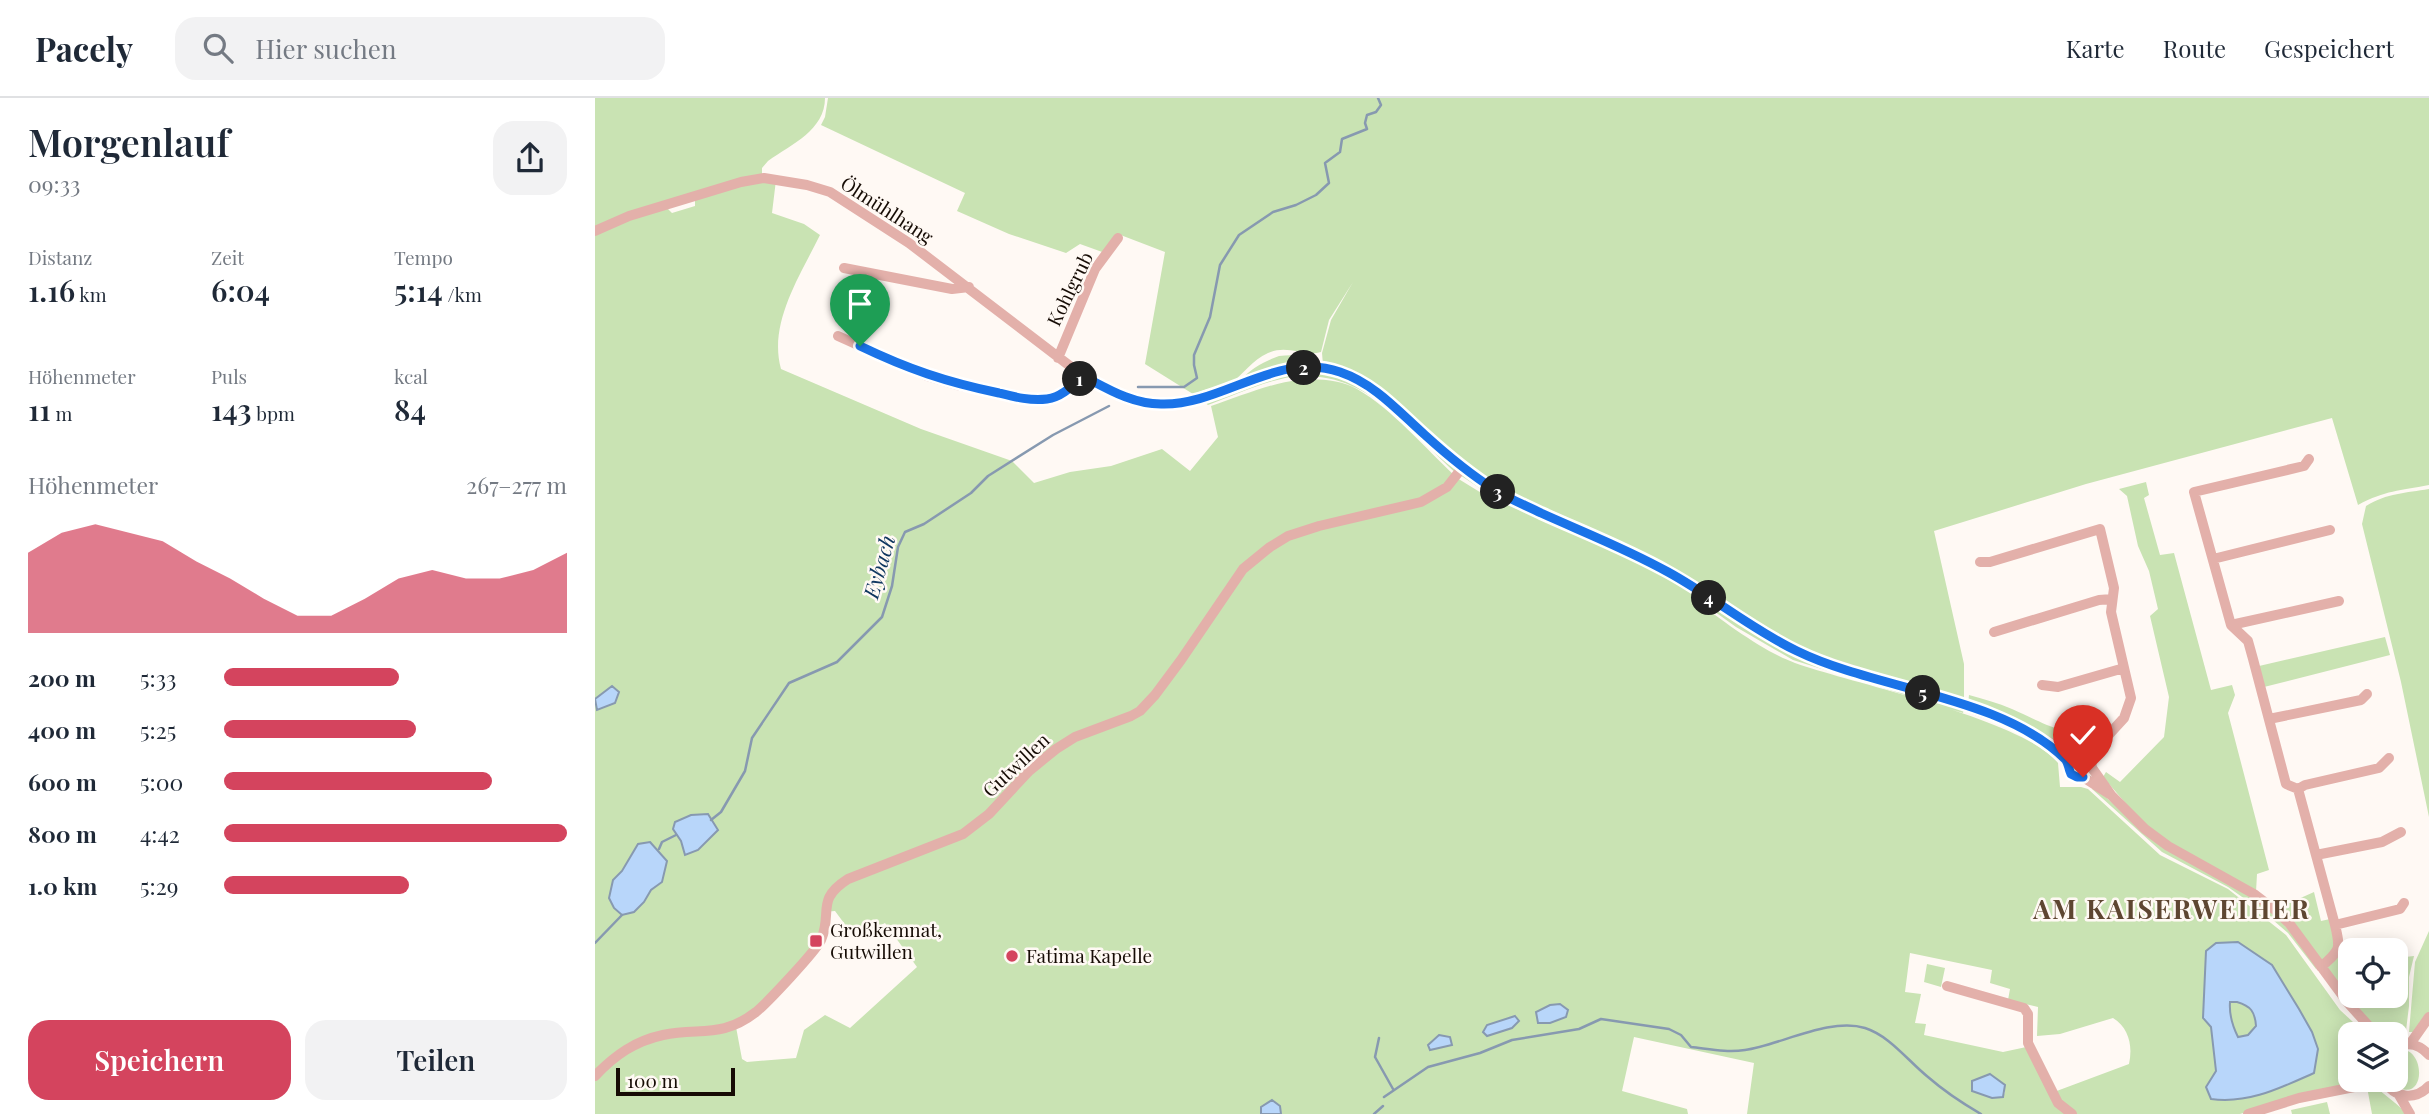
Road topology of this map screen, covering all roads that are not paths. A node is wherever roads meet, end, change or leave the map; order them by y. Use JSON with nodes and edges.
{"nodes":[{"id":1,"x":595,"y":231,"type":"edge"},
{"id":2,"x":1118,"y":238,"type":"dead end"},
{"id":3,"x":844,"y":268,"type":"dead end"},
{"id":4,"x":969,"y":287,"type":"junction"},
{"id":5,"x":838,"y":336,"type":"dead end"},
{"id":6,"x":1058,"y":358,"type":"junction"},
{"id":7,"x":1083,"y":376,"type":"junction"},
{"id":8,"x":2309,"y":459,"type":"dead end"},
{"id":9,"x":1462,"y":468,"type":"junction"},
{"id":10,"x":2330,"y":530,"type":"dead end"},
{"id":11,"x":2213,"y":559,"type":"junction"},
{"id":12,"x":1980,"y":562,"type":"dead end"},
{"id":13,"x":2112,"y":599,"type":"junction"},
{"id":14,"x":2339,"y":601,"type":"dead end"},
{"id":15,"x":2231,"y":625,"type":"junction"},
{"id":16,"x":1994,"y":632,"type":"dead end"},
{"id":17,"x":2124,"y":668,"type":"junction"},
{"id":18,"x":2042,"y":685,"type":"dead end"},
{"id":19,"x":2367,"y":694,"type":"dead end"},
{"id":20,"x":2269,"y":719,"type":"junction"},
{"id":21,"x":2389,"y":758,"type":"dead end"},
{"id":22,"x":2082,"y":760,"type":"junction"},
{"id":23,"x":2083,"y":777,"type":"junction"},
{"id":24,"x":2298,"y":789,"type":"junction"},
{"id":25,"x":2111,"y":795,"type":"junction"},
{"id":26,"x":2401,"y":832,"type":"dead end"},
{"id":27,"x":2316,"y":855,"type":"junction"},
{"id":28,"x":2404,"y":903,"type":"dead end"},
{"id":29,"x":2336,"y":925,"type":"junction"},
{"id":30,"x":2321,"y":967,"type":"junction"},
{"id":31,"x":1947,"y":986,"type":"dead end"},
{"id":32,"x":2428,"y":1019,"type":"edge"},
{"id":33,"x":2366,"y":1022,"type":"edge"},
{"id":34,"x":2408,"y":1038,"type":"edge"},
{"id":35,"x":2408,"y":1047,"type":"edge"},
{"id":36,"x":2427,"y":1052,"type":"edge"},
{"id":37,"x":595,"y":1076,"type":"edge"},
{"id":38,"x":2429,"y":1086,"type":"edge"},
{"id":39,"x":2338,"y":1090,"type":"edge"},
{"id":40,"x":2394,"y":1092,"type":"edge"},
{"id":41,"x":2419,"y":1094,"type":"junction"},
{"id":42,"x":2399,"y":1095,"type":"junction"},
{"id":43,"x":2072,"y":1114,"type":"edge"},
{"id":44,"x":2248,"y":1114,"type":"edge"},
{"id":45,"x":2411,"y":1114,"type":"edge"}],
"edges":[{"from":1,"to":4,"type":"street","name":"Ölmühlhang"},
{"from":2,"to":6,"type":"street","name":"Kohlgrub"},
{"from":3,"to":4,"type":"street"},
{"from":4,"to":6,"type":"street","name":"Ölmühlhang"},
{"from":5,"to":7,"type":"street"},
{"from":6,"to":7,"type":"street","name":"Ölmühlhang"},
{"from":7,"to":9,"type":"street","name":"Ölmühlhang"},
{"from":8,"to":11,"type":"street"},
{"from":9,"to":22,"type":"street","name":"Ölmühlhang"},
{"from":9,"to":37,"type":"street","name":"Gutwillen"},
{"from":10,"to":11,"type":"street"},
{"from":11,"to":15,"type":"street"},
{"from":12,"to":13,"type":"street"},
{"from":13,"to":16,"type":"street"},
{"from":13,"to":17,"type":"street"},
{"from":14,"to":15,"type":"street"},
{"from":15,"to":20,"type":"street"},
{"from":17,"to":18,"type":"street"},
{"from":17,"to":22,"type":"street"},
{"from":19,"to":20,"type":"street"},
{"from":20,"to":24,"type":"street"},
{"from":21,"to":24,"type":"street"},
{"from":22,"to":23,"type":"street"},
{"from":22,"to":23,"type":"street"},
{"from":22,"to":25,"type":"street"},
{"from":23,"to":25,"type":"street"},
{"from":24,"to":27,"type":"street"},
{"from":25,"to":30,"type":"street"},
{"from":26,"to":27,"type":"street"},
{"from":27,"to":29,"type":"street"},
{"from":28,"to":29,"type":"street"},
{"from":29,"to":30,"type":"street"},
{"from":30,"to":33,"type":"street"},
{"from":31,"to":43,"type":"street"},
{"from":32,"to":34,"type":"street"},
{"from":32,"to":36,"type":"street"},
{"from":35,"to":36,"type":"street"},
{"from":38,"to":41,"type":"street"},
{"from":39,"to":44,"type":"street"},
{"from":40,"to":42,"type":"street"},
{"from":41,"to":42,"type":"street"},
{"from":41,"to":45,"type":"street"},
{"from":42,"to":45,"type":"street"}]}
